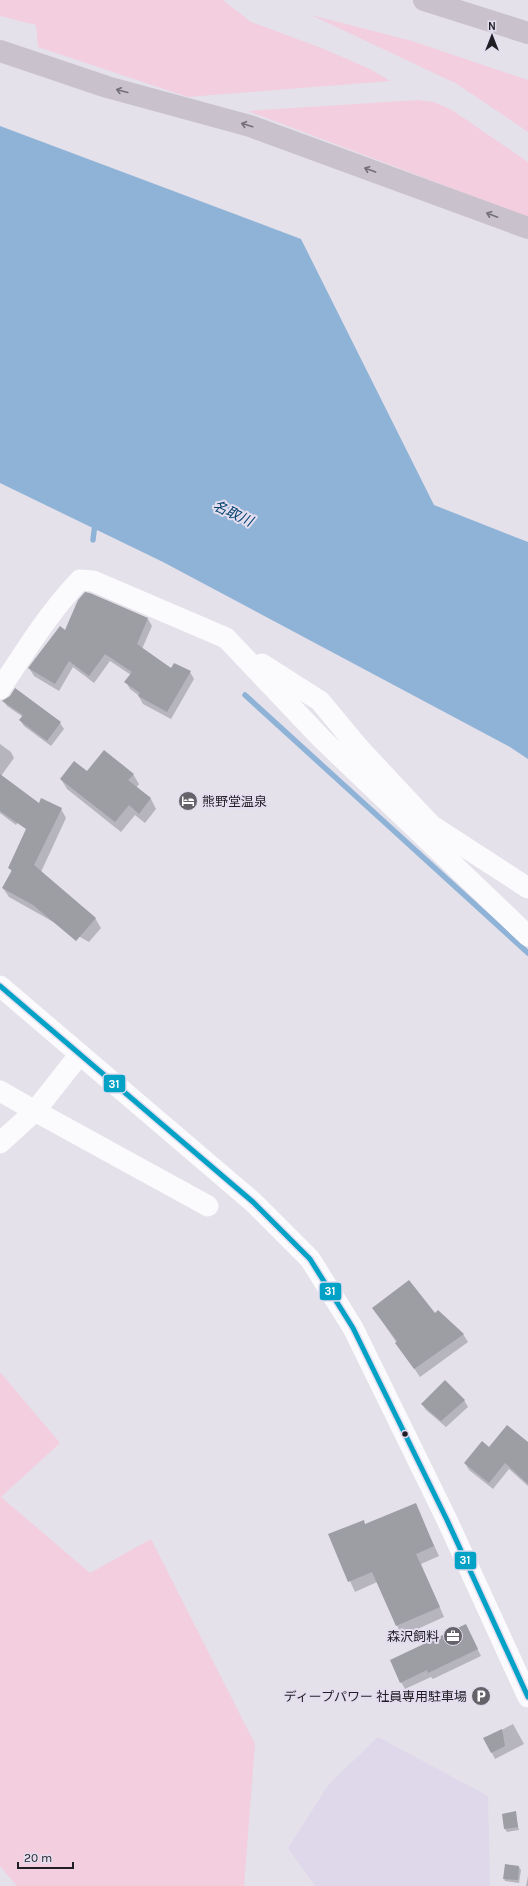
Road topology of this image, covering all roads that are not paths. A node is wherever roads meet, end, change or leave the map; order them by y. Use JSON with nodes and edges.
{"nodes":[{"id":1,"x":424,"y":0,"type":"edge"},
{"id":2,"x":528,"y":33,"type":"edge"},
{"id":3,"x":0,"y":51,"type":"edge"},
{"id":4,"x":528,"y":228,"type":"edge"},
{"id":5,"x":231,"y":644,"type":"junction"},
{"id":6,"x":0,"y":689,"type":"edge"},
{"id":7,"x":528,"y":888,"type":"edge"},
{"id":8,"x":528,"y":936,"type":"edge"},
{"id":9,"x":0,"y":986,"type":"edge"},
{"id":10,"x":80,"y":1054,"type":"junction"},
{"id":11,"x":0,"y":1091,"type":"edge"},
{"id":12,"x":35,"y":1111,"type":"junction"},
{"id":13,"x":0,"y":1143,"type":"edge"},
{"id":14,"x":208,"y":1206,"type":"dead end"},
{"id":15,"x":528,"y":1697,"type":"edge"}],
"edges":[{"from":1,"to":2,"type":"highway"},
{"from":4,"to":3,"type":"highway","one_way":true},
{"from":5,"to":6,"type":"street"},
{"from":5,"to":7,"type":"street"},
{"from":5,"to":8,"type":"street"},
{"from":9,"to":10,"type":"street"},
{"from":10,"to":12,"type":"street"},
{"from":10,"to":15,"type":"street"},
{"from":11,"to":12,"type":"street"},
{"from":12,"to":13,"type":"street"},
{"from":12,"to":14,"type":"street"}]}
